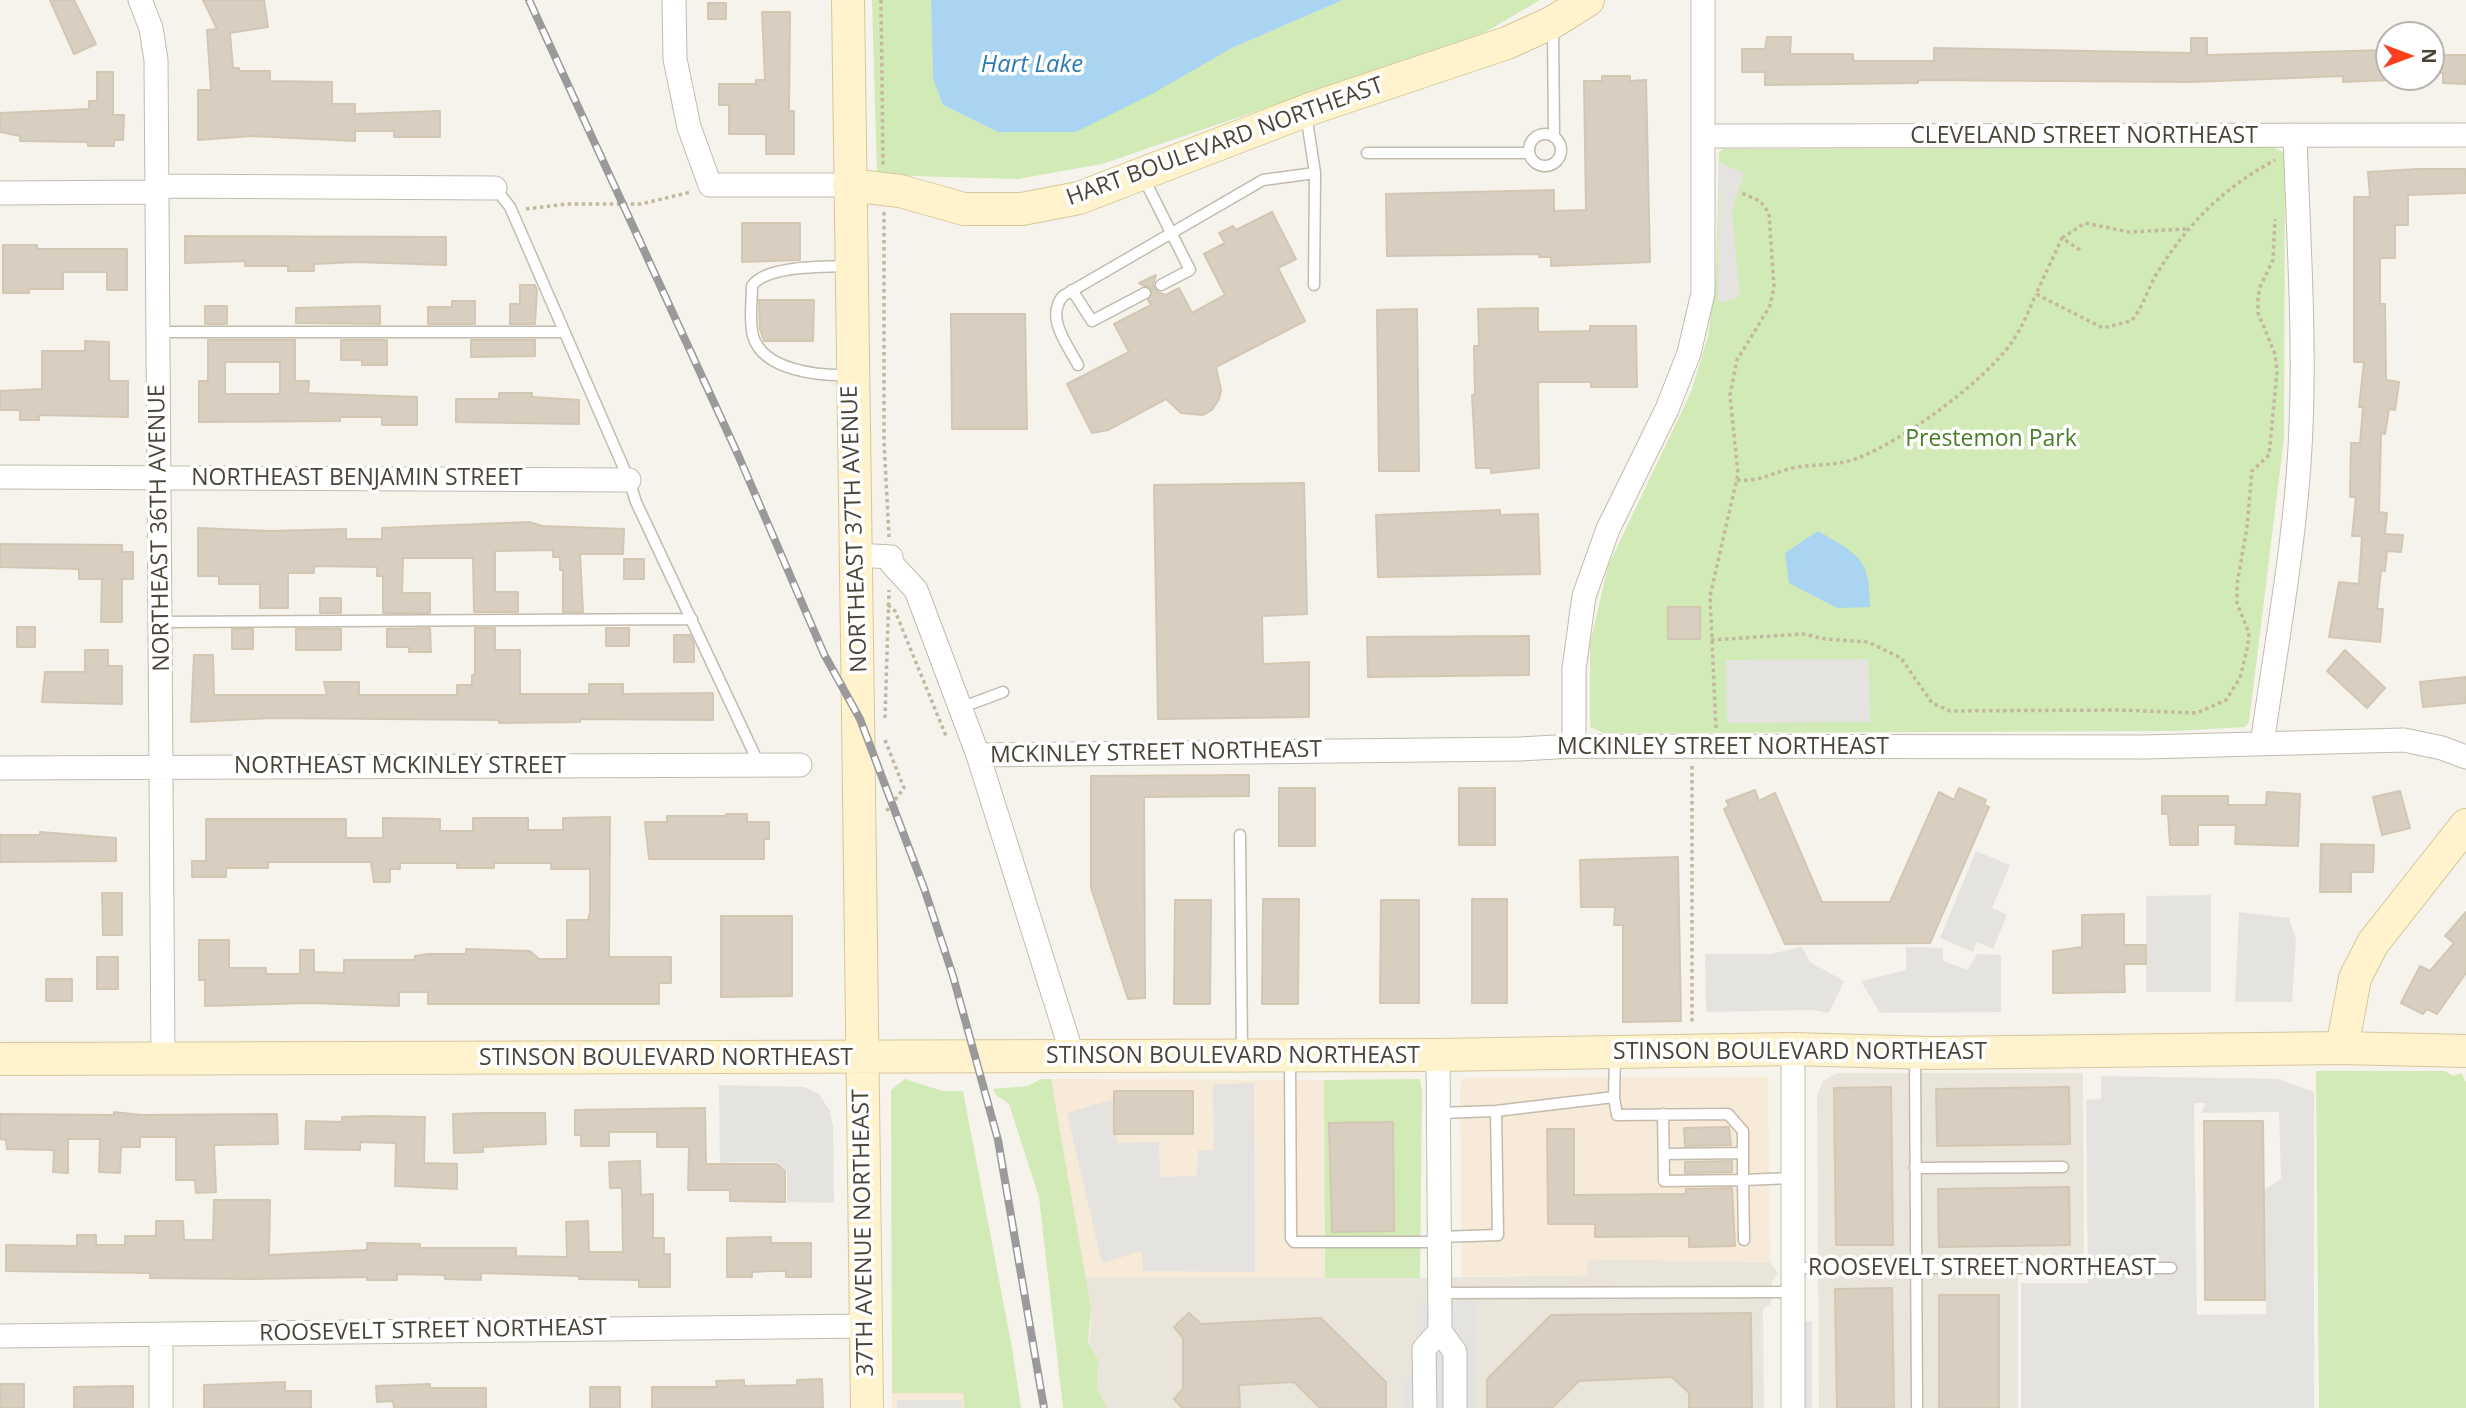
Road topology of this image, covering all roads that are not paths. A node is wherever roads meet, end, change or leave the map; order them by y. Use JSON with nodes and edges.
{"nodes":[{"id":1,"x":140,"y":0,"type":"edge"},
{"id":2,"x":674,"y":0,"type":"edge"},
{"id":3,"x":848,"y":0,"type":"edge"},
{"id":4,"x":1588,"y":0,"type":"edge"},
{"id":5,"x":1703,"y":0,"type":"edge"},
{"id":6,"x":1553,"y":22,"type":"junction"},
{"id":7,"x":1306,"y":111,"type":"junction"},
{"id":8,"x":2295,"y":135,"type":"junction"},
{"id":9,"x":2466,"y":135,"type":"edge"},
{"id":10,"x":1554,"y":136,"type":"junction"},
{"id":11,"x":1703,"y":136,"type":"junction"},
{"id":12,"x":1367,"y":153,"type":"dead end"},
{"id":13,"x":1528,"y":153,"type":"junction"},
{"id":14,"x":1315,"y":173,"type":"junction"},
{"id":15,"x":1142,"y":175,"type":"junction"},
{"id":16,"x":849,"y":185,"type":"junction"},
{"id":17,"x":495,"y":188,"type":"joint"},
{"id":18,"x":156,"y":189,"type":"junction"},
{"id":19,"x":0,"y":193,"type":"edge"},
{"id":20,"x":1171,"y":233,"type":"junction"},
{"id":21,"x":849,"y":266,"type":"junction"},
{"id":22,"x":1161,"y":285,"type":"dead end"},
{"id":23,"x":1314,"y":285,"type":"dead end"},
{"id":24,"x":1072,"y":290,"type":"junction"},
{"id":25,"x":1144,"y":293,"type":"dead end"},
{"id":26,"x":158,"y":332,"type":"junction"},
{"id":27,"x":564,"y":332,"type":"junction"},
{"id":28,"x":1078,"y":365,"type":"dead end"},
{"id":29,"x":851,"y":375,"type":"junction"},
{"id":30,"x":0,"y":477,"type":"edge"},
{"id":31,"x":159,"y":477,"type":"junction"},
{"id":32,"x":629,"y":480,"type":"junction"},
{"id":33,"x":856,"y":555,"type":"junction"},
{"id":34,"x":692,"y":619,"type":"junction"},
{"id":35,"x":161,"y":622,"type":"junction"},
{"id":36,"x":1003,"y":692,"type":"dead end"},
{"id":37,"x":959,"y":709,"type":"junction"},
{"id":38,"x":2262,"y":744,"type":"junction"},
{"id":39,"x":1574,"y":746,"type":"junction"},
{"id":40,"x":978,"y":755,"type":"junction"},
{"id":41,"x":2466,"y":757,"type":"edge"},
{"id":42,"x":760,"y":765,"type":"junction"},
{"id":43,"x":800,"y":765,"type":"dead end"},
{"id":44,"x":162,"y":767,"type":"junction"},
{"id":45,"x":0,"y":768,"type":"edge"},
{"id":46,"x":2466,"y":825,"type":"edge"},
{"id":47,"x":1240,"y":835,"type":"dead end"},
{"id":48,"x":2343,"y":1048,"type":"junction"},
{"id":49,"x":1793,"y":1049,"type":"junction"},
{"id":50,"x":2466,"y":1051,"type":"edge"},
{"id":51,"x":1615,"y":1052,"type":"junction"},
{"id":52,"x":1915,"y":1053,"type":"junction"},
{"id":53,"x":1438,"y":1055,"type":"junction"},
{"id":54,"x":1242,"y":1056,"type":"junction"},
{"id":55,"x":1290,"y":1056,"type":"junction"},
{"id":56,"x":1073,"y":1057,"type":"junction"},
{"id":57,"x":861,"y":1058,"type":"junction"},
{"id":58,"x":0,"y":1059,"type":"edge"},
{"id":59,"x":163,"y":1059,"type":"junction"},
{"id":60,"x":1614,"y":1097,"type":"junction"},
{"id":61,"x":1496,"y":1111,"type":"junction"},
{"id":62,"x":1439,"y":1112,"type":"junction"},
{"id":63,"x":1662,"y":1114,"type":"junction"},
{"id":64,"x":1743,"y":1153,"type":"junction"},
{"id":65,"x":1664,"y":1154,"type":"junction"},
{"id":66,"x":2063,"y":1167,"type":"dead end"},
{"id":67,"x":1915,"y":1168,"type":"junction"},
{"id":68,"x":1793,"y":1178,"type":"junction"},
{"id":69,"x":1743,"y":1180,"type":"junction"},
{"id":70,"x":1440,"y":1240,"type":"junction"},
{"id":71,"x":1744,"y":1240,"type":"dead end"},
{"id":72,"x":1793,"y":1268,"type":"junction"},
{"id":73,"x":2171,"y":1268,"type":"dead end"},
{"id":74,"x":1916,"y":1269,"type":"junction"},
{"id":75,"x":1793,"y":1292,"type":"junction"},
{"id":76,"x":1440,"y":1293,"type":"junction"},
{"id":77,"x":866,"y":1326,"type":"junction"},
{"id":78,"x":1440,"y":1331,"type":"junction"},
{"id":79,"x":160,"y":1335,"type":"junction"},
{"id":80,"x":0,"y":1336,"type":"edge"},
{"id":81,"x":161,"y":1408,"type":"edge"},
{"id":82,"x":867,"y":1408,"type":"edge"},
{"id":83,"x":1425,"y":1408,"type":"edge"},
{"id":84,"x":1455,"y":1408,"type":"edge"},
{"id":85,"x":1793,"y":1408,"type":"edge"},
{"id":86,"x":1917,"y":1408,"type":"edge"}],
"edges":[{"from":1,"to":18,"type":"street","name":"NORTHEAST 36TH AVENUE"},
{"from":2,"to":16,"type":"street"},
{"from":3,"to":16,"type":"street","name":"NORTHEAST 37TH AVENUE"},
{"from":4,"to":6,"type":"street","name":"HART BOULEVARD NORTHEAST"},
{"from":5,"to":11,"type":"street"},
{"from":6,"to":7,"type":"street","name":"HART BOULEVARD NORTHEAST"},
{"from":6,"to":10,"type":"lane"},
{"from":7,"to":14,"type":"lane"},
{"from":7,"to":15,"type":"street","name":"HART BOULEVARD NORTHEAST"},
{"from":8,"to":9,"type":"street","name":"CLEVELAND STREET NORTHEAST"},
{"from":8,"to":11,"type":"street","name":"CLEVELAND STREET NORTHEAST"},
{"from":8,"to":38,"type":"street"},
{"from":10,"to":13,"type":"lane"},
{"from":10,"to":13,"type":"lane"},
{"from":11,"to":39,"type":"street"},
{"from":12,"to":13,"type":"lane"},
{"from":14,"to":20,"type":"lane"},
{"from":14,"to":23,"type":"lane"},
{"from":15,"to":16,"type":"street","name":"HART BOULEVARD NORTHEAST"},
{"from":15,"to":20,"type":"lane"},
{"from":16,"to":21,"type":"street","name":"NORTHEAST 37TH AVENUE"},
{"from":17,"to":18,"type":"street"},
{"from":17,"to":27,"type":"lane"},
{"from":18,"to":19,"type":"street"},
{"from":18,"to":26,"type":"street","name":"NORTHEAST 36TH AVENUE"},
{"from":20,"to":22,"type":"lane"},
{"from":20,"to":24,"type":"lane"},
{"from":21,"to":29,"type":"street","name":"NORTHEAST 37TH AVENUE"},
{"from":21,"to":29,"type":"lane"},
{"from":24,"to":25,"type":"lane"},
{"from":24,"to":28,"type":"lane"},
{"from":26,"to":27,"type":"lane"},
{"from":26,"to":31,"type":"street","name":"NORTHEAST 36TH AVENUE"},
{"from":27,"to":32,"type":"lane"},
{"from":29,"to":33,"type":"street","name":"NORTHEAST 37TH AVENUE"},
{"from":30,"to":31,"type":"street","name":"NORTHEAST BENJAMIN STREET"},
{"from":31,"to":32,"type":"street","name":"NORTHEAST BENJAMIN STREET"},
{"from":31,"to":35,"type":"street","name":"NORTHEAST 36TH AVENUE"},
{"from":32,"to":34,"type":"lane"},
{"from":33,"to":37,"type":"street"},
{"from":33,"to":57,"type":"street","name":"NORTHEAST 37TH AVENUE"},
{"from":34,"to":35,"type":"lane"},
{"from":34,"to":42,"type":"lane"},
{"from":35,"to":44,"type":"street","name":"NORTHEAST 36TH AVENUE"},
{"from":36,"to":37,"type":"lane"},
{"from":37,"to":40,"type":"street"},
{"from":38,"to":39,"type":"street","name":"MCKINLEY STREET NORTHEAST"},
{"from":38,"to":41,"type":"street","name":"MCKINLEY STREET NORTHEAST"},
{"from":39,"to":40,"type":"street","name":"MCKINLEY STREET NORTHEAST"},
{"from":40,"to":56,"type":"street"},
{"from":42,"to":43,"type":"street","name":"NORTHEAST MCKINLEY STREET"},
{"from":42,"to":44,"type":"street","name":"NORTHEAST MCKINLEY STREET"},
{"from":44,"to":45,"type":"street","name":"NORTHEAST MCKINLEY STREET"},
{"from":44,"to":59,"type":"street","name":"NORTHEAST 36TH AVENUE"},
{"from":46,"to":48,"type":"street"},
{"from":47,"to":54,"type":"lane"},
{"from":48,"to":50,"type":"street","name":"STINSON BOULEVARD NORTHEAST"},
{"from":48,"to":52,"type":"street","name":"STINSON BOULEVARD NORTHEAST"},
{"from":49,"to":51,"type":"street","name":"STINSON BOULEVARD NORTHEAST"},
{"from":49,"to":52,"type":"street","name":"STINSON BOULEVARD NORTHEAST"},
{"from":49,"to":68,"type":"street"},
{"from":51,"to":53,"type":"street","name":"STINSON BOULEVARD NORTHEAST"},
{"from":51,"to":60,"type":"lane"},
{"from":52,"to":67,"type":"lane"},
{"from":53,"to":55,"type":"street","name":"STINSON BOULEVARD NORTHEAST"},
{"from":53,"to":62,"type":"street"},
{"from":54,"to":55,"type":"street","name":"STINSON BOULEVARD NORTHEAST"},
{"from":54,"to":56,"type":"street","name":"STINSON BOULEVARD NORTHEAST"},
{"from":55,"to":70,"type":"lane"},
{"from":56,"to":57,"type":"street","name":"STINSON BOULEVARD NORTHEAST"},
{"from":57,"to":59,"type":"street","name":"STINSON BOULEVARD NORTHEAST"},
{"from":57,"to":77,"type":"street","name":"37TH AVENUE NORTHEAST"},
{"from":58,"to":59,"type":"street","name":"STINSON BOULEVARD NORTHEAST"},
{"from":60,"to":61,"type":"lane"},
{"from":60,"to":63,"type":"lane"},
{"from":61,"to":62,"type":"lane"},
{"from":61,"to":70,"type":"lane"},
{"from":62,"to":70,"type":"street"},
{"from":63,"to":64,"type":"lane"},
{"from":63,"to":65,"type":"lane"},
{"from":64,"to":65,"type":"lane"},
{"from":64,"to":69,"type":"lane"},
{"from":65,"to":69,"type":"lane"},
{"from":66,"to":67,"type":"lane"},
{"from":67,"to":74,"type":"lane"},
{"from":68,"to":69,"type":"lane"},
{"from":68,"to":72,"type":"street"},
{"from":69,"to":71,"type":"lane"},
{"from":70,"to":76,"type":"street"},
{"from":72,"to":74,"type":"lane","name":"ROOSEVELT STREET NORTHEAST"},
{"from":72,"to":75,"type":"street"},
{"from":73,"to":74,"type":"lane","name":"ROOSEVELT STREET NORTHEAST"},
{"from":74,"to":86,"type":"lane"},
{"from":75,"to":76,"type":"lane"},
{"from":75,"to":85,"type":"street"},
{"from":76,"to":78,"type":"street"},
{"from":77,"to":79,"type":"street","name":"ROOSEVELT STREET NORTHEAST"},
{"from":77,"to":82,"type":"street","name":"37TH AVENUE NORTHEAST"},
{"from":78,"to":83,"type":"street"},
{"from":78,"to":84,"type":"street"},
{"from":79,"to":80,"type":"street","name":"ROOSEVELT STREET NORTHEAST"},
{"from":79,"to":81,"type":"street"}]}
